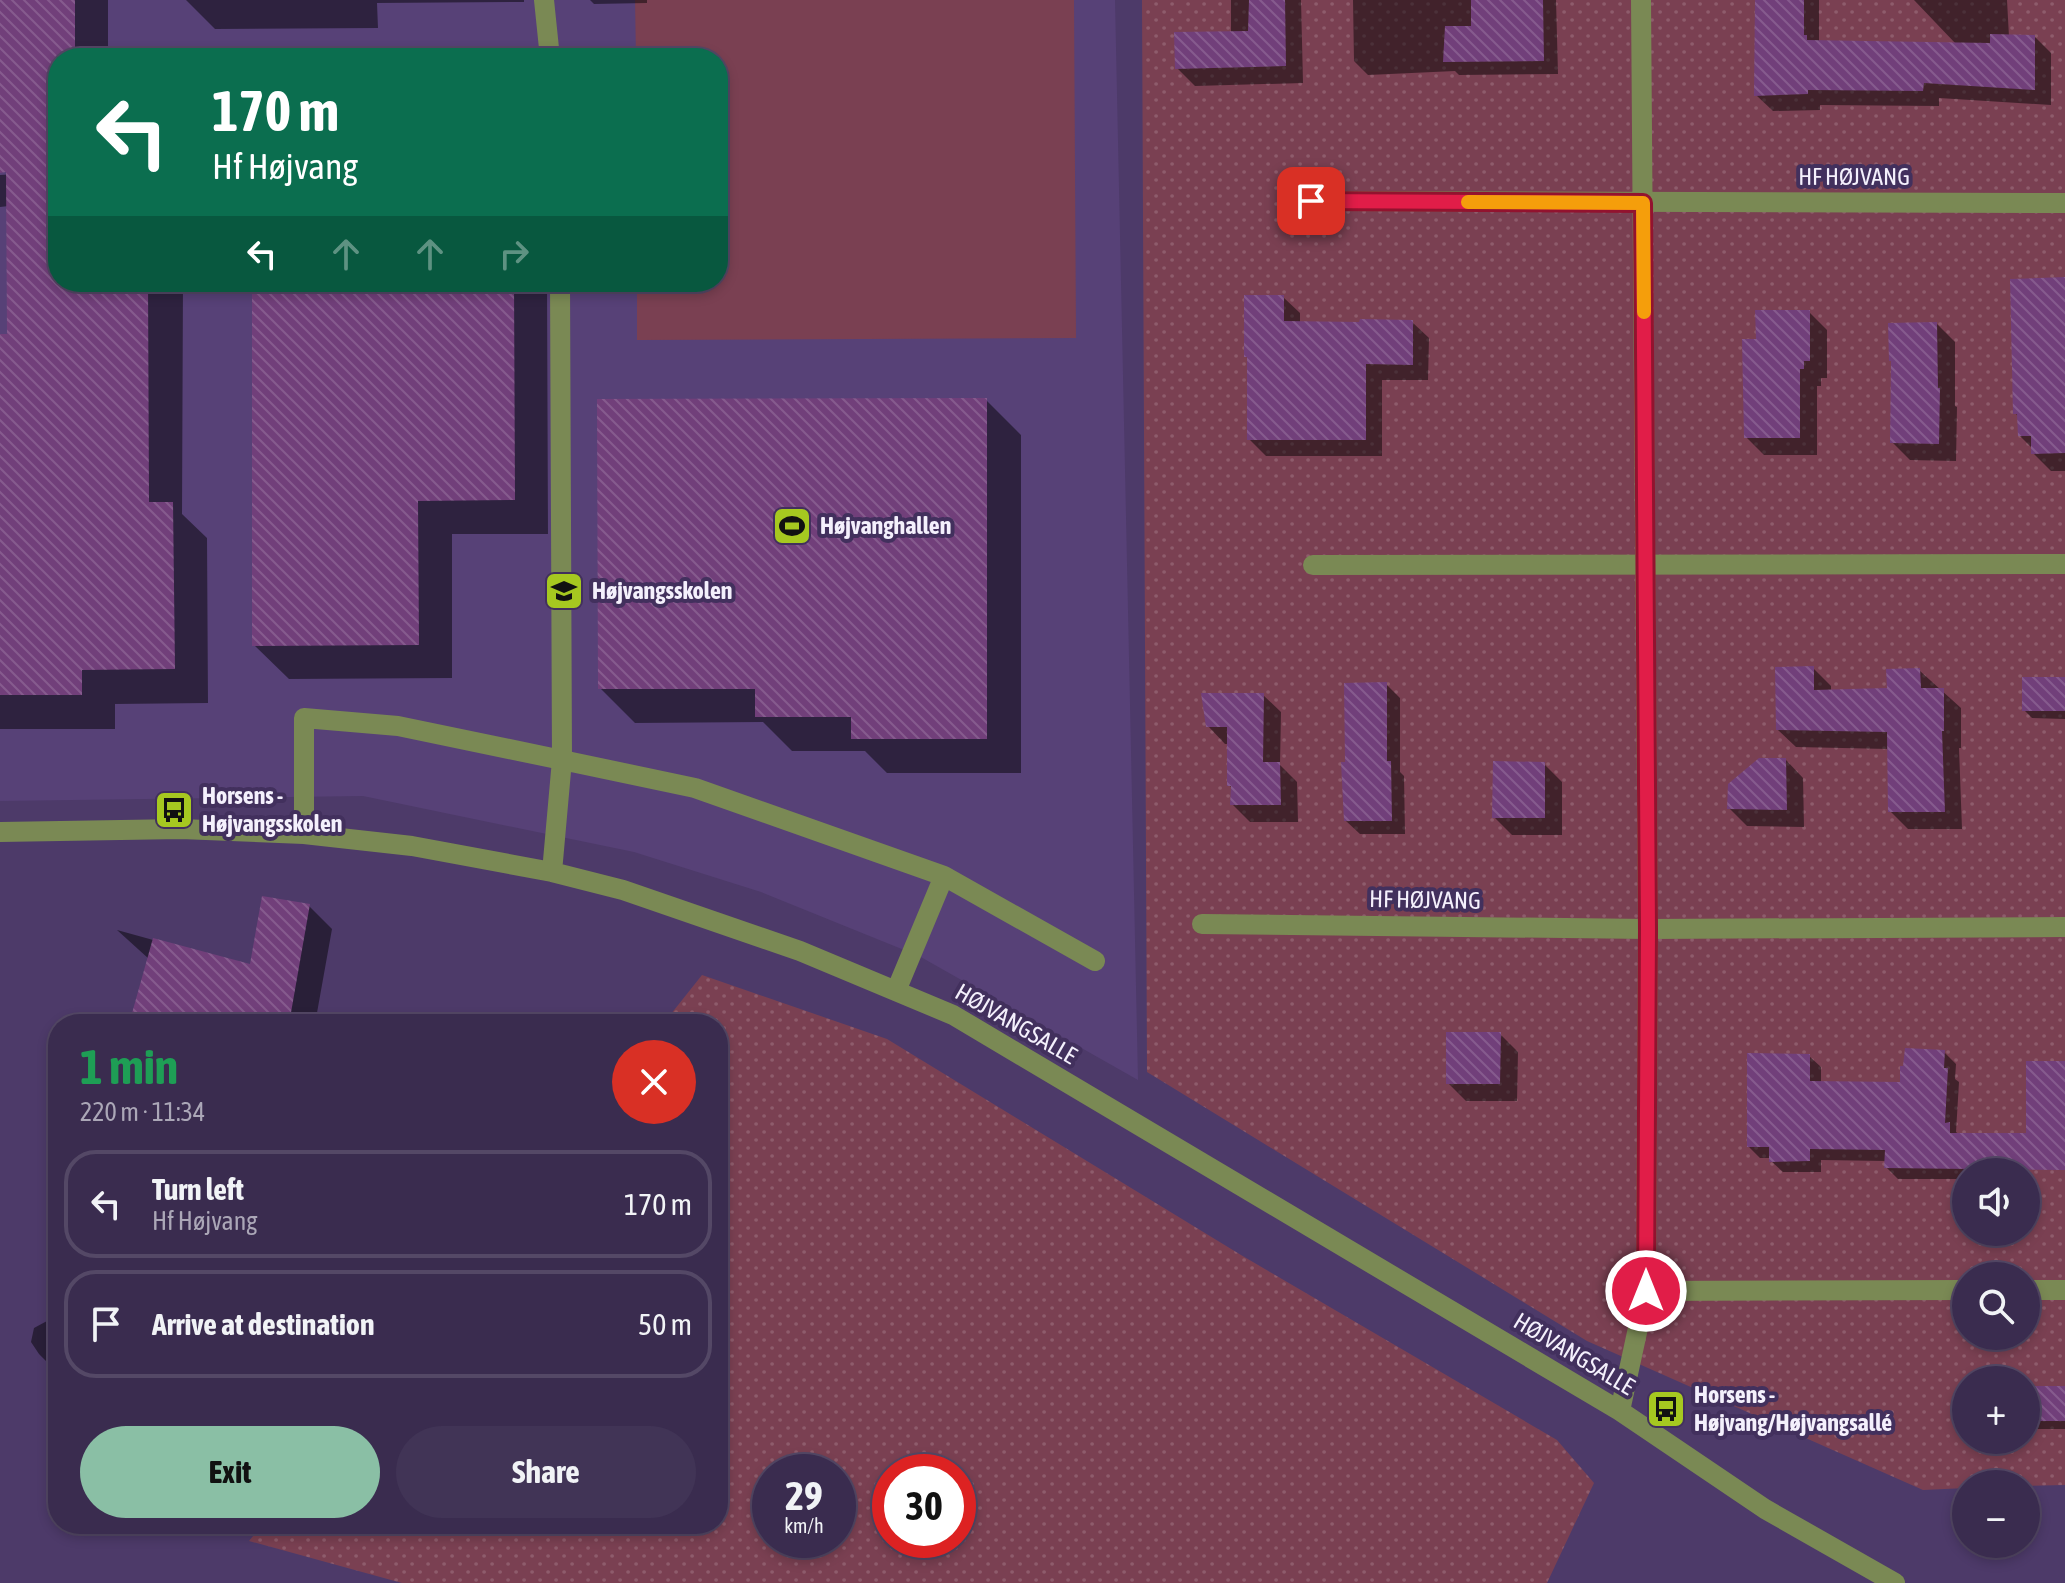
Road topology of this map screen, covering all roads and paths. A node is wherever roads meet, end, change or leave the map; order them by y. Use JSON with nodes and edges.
{"nodes":[{"id":1,"x":544,"y":0,"type":"edge"},
{"id":2,"x":1641,"y":0,"type":"edge"},
{"id":3,"x":549,"y":48,"type":"edge"},
{"id":4,"x":1311,"y":201,"type":"dead end"},
{"id":5,"x":1643,"y":203,"type":"junction"},
{"id":6,"x":2065,"y":203,"type":"edge"},
{"id":7,"x":560,"y":292,"type":"edge"},
{"id":8,"x":2065,"y":564,"type":"edge"},
{"id":9,"x":1313,"y":565,"type":"dead end"},
{"id":10,"x":1646,"y":565,"type":"junction"},
{"id":11,"x":562,"y":760,"type":"junction"},
{"id":12,"x":0,"y":832,"type":"edge"},
{"id":13,"x":304,"y":834,"type":"junction"},
{"id":14,"x":552,"y":872,"type":"junction"},
{"id":15,"x":944,"y":876,"type":"junction"},
{"id":16,"x":1202,"y":924,"type":"dead end"},
{"id":17,"x":2065,"y":927,"type":"edge"},
{"id":18,"x":1648,"y":929,"type":"junction"},
{"id":19,"x":1095,"y":961,"type":"dead end"},
{"id":20,"x":896,"y":991,"type":"junction"},
{"id":21,"x":1952,"y":1290,"type":"edge"},
{"id":22,"x":2040,"y":1290,"type":"edge"},
{"id":23,"x":2065,"y":1290,"type":"edge"},
{"id":24,"x":1646,"y":1291,"type":"junction"},
{"id":25,"x":1620,"y":1411,"type":"junction"},
{"id":26,"x":1895,"y":1583,"type":"edge"}],
"edges":[{"from":1,"to":3,"type":"street"},
{"from":2,"to":5,"type":"street"},
{"from":4,"to":5,"type":"street","name":"HF HØJVANG"},
{"from":5,"to":6,"type":"street","name":"HF HØJVANG"},
{"from":5,"to":10,"type":"street"},
{"from":7,"to":11,"type":"street"},
{"from":8,"to":10,"type":"street"},
{"from":9,"to":10,"type":"street"},
{"from":10,"to":18,"type":"street"},
{"from":11,"to":13,"type":"street"},
{"from":11,"to":14,"type":"street"},
{"from":11,"to":15,"type":"street"},
{"from":12,"to":13,"type":"street","name":"HØJVANGSALLE"},
{"from":13,"to":14,"type":"street","name":"HØJVANGSALLE"},
{"from":14,"to":20,"type":"street","name":"HØJVANGSALLE"},
{"from":15,"to":19,"type":"street"},
{"from":15,"to":20,"type":"street"},
{"from":16,"to":18,"type":"street","name":"HF HØJVANG"},
{"from":17,"to":18,"type":"street","name":"HF HØJVANG"},
{"from":18,"to":24,"type":"street"},
{"from":20,"to":25,"type":"street","name":"HØJVANGSALLE"},
{"from":21,"to":24,"type":"street"},
{"from":22,"to":23,"type":"street"},
{"from":24,"to":25,"type":"street"},
{"from":25,"to":26,"type":"street","name":"HØJVANGSALLE"}]}
